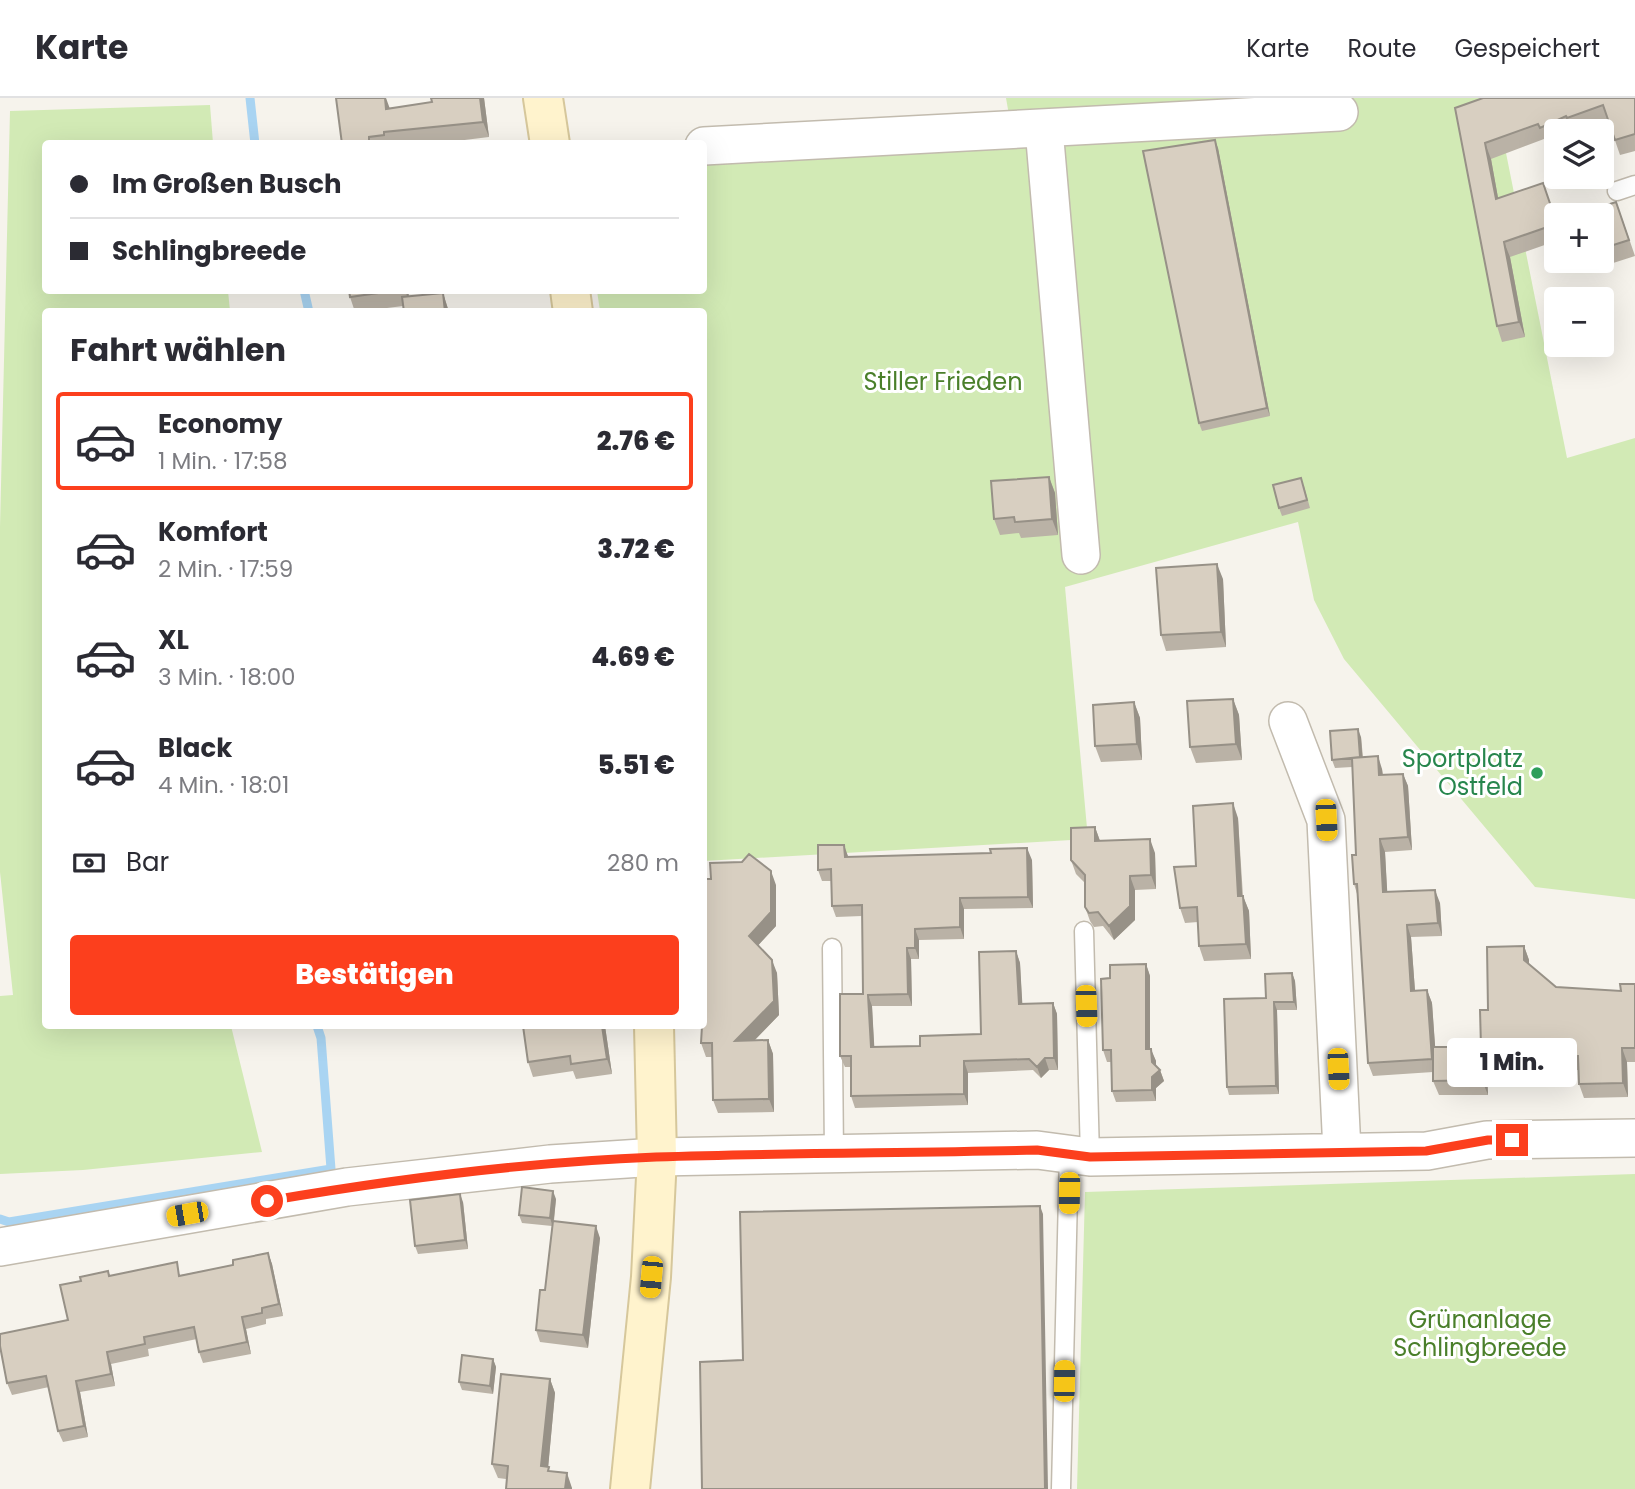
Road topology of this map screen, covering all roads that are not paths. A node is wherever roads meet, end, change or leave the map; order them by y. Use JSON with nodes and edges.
{"nodes":[{"id":1,"x":543,"y":98,"type":"edge"},
{"id":2,"x":1339,"y":112,"type":"dead end"},
{"id":3,"x":1044,"y":129,"type":"junction"},
{"id":4,"x":549,"y":140,"type":"edge"},
{"id":5,"x":707,"y":146,"type":"edge"},
{"id":6,"x":1635,"y":184,"type":"edge"},
{"id":7,"x":1617,"y":191,"type":"dead end"},
{"id":8,"x":1081,"y":555,"type":"dead end"},
{"id":9,"x":1288,"y":721,"type":"dead end"},
{"id":10,"x":1084,"y":931,"type":"dead end"},
{"id":11,"x":832,"y":948,"type":"dead end"},
{"id":12,"x":654,"y":1029,"type":"edge"},
{"id":13,"x":1635,"y":1138,"type":"edge"},
{"id":14,"x":1342,"y":1152,"type":"junction"},
{"id":15,"x":834,"y":1154,"type":"junction"},
{"id":16,"x":1080,"y":1155,"type":"junction"},
{"id":17,"x":657,"y":1157,"type":"junction"},
{"id":18,"x":0,"y":1247,"type":"edge"},
{"id":19,"x":630,"y":1489,"type":"edge"},
{"id":20,"x":1061,"y":1489,"type":"edge"}],
"edges":[{"from":1,"to":4,"type":"street"},
{"from":2,"to":3,"type":"street"},
{"from":3,"to":5,"type":"street"},
{"from":3,"to":8,"type":"street"},
{"from":6,"to":7,"type":"lane"},
{"from":9,"to":14,"type":"street"},
{"from":10,"to":16,"type":"lane"},
{"from":11,"to":15,"type":"lane"},
{"from":12,"to":17,"type":"street"},
{"from":13,"to":14,"type":"street"},
{"from":14,"to":16,"type":"street"},
{"from":15,"to":16,"type":"street"},
{"from":15,"to":17,"type":"street"},
{"from":16,"to":20,"type":"lane"},
{"from":17,"to":18,"type":"street"},
{"from":17,"to":19,"type":"street"}]}
